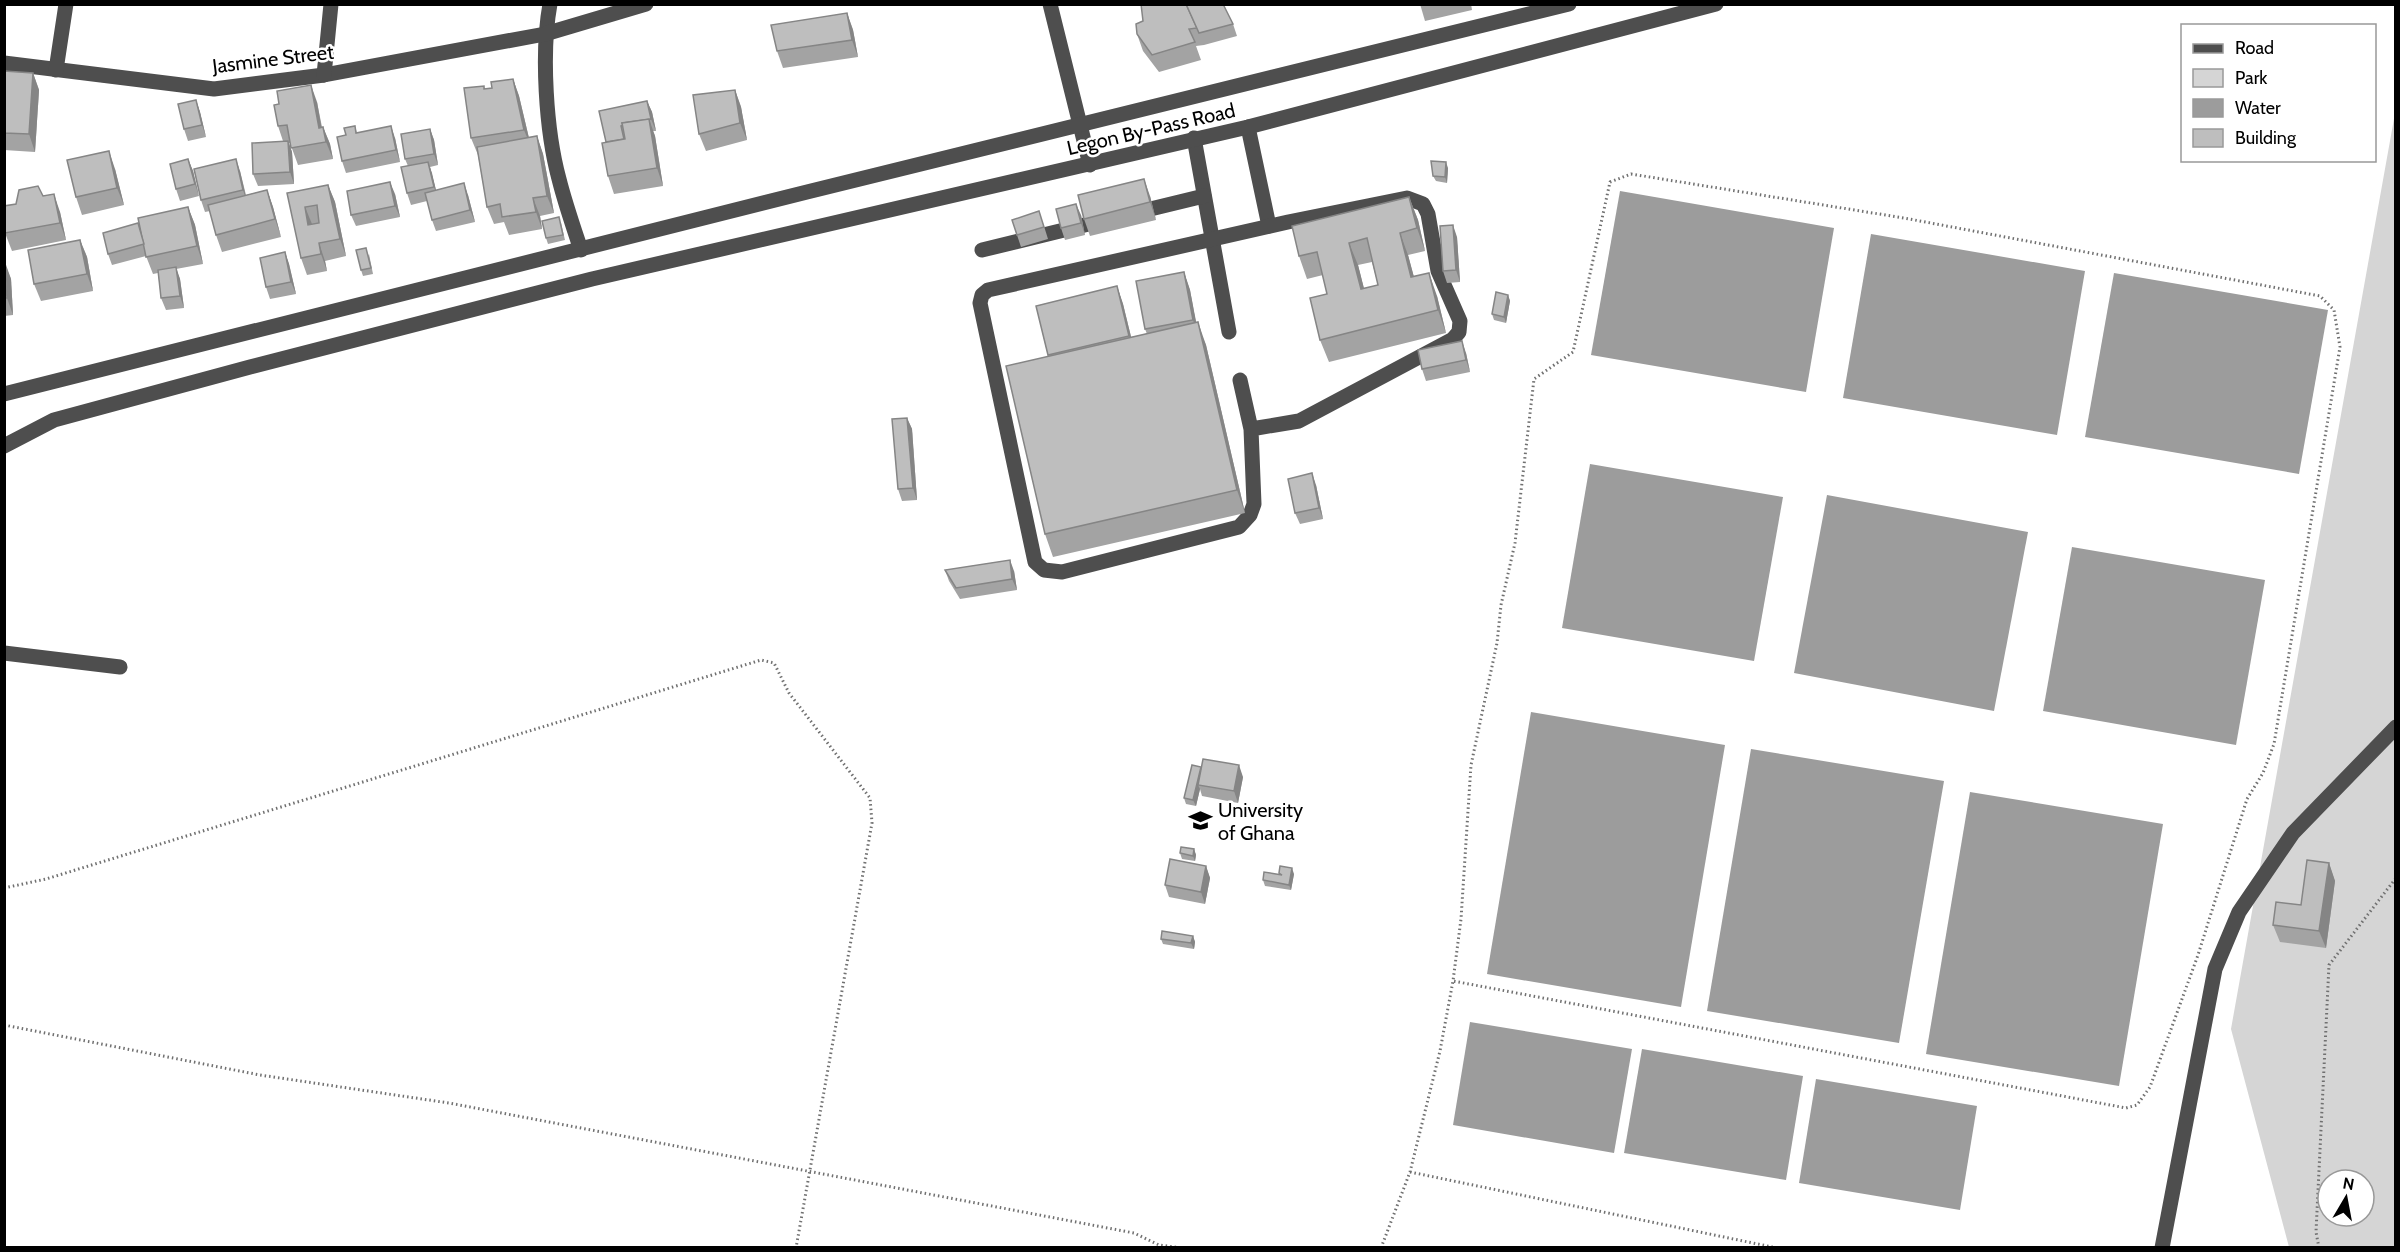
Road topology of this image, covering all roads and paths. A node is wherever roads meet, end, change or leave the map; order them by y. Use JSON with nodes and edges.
{"nodes":[{"id":1,"x":66,"y":4,"type":"edge"},
{"id":2,"x":331,"y":4,"type":"edge"},
{"id":3,"x":550,"y":4,"type":"edge"},
{"id":4,"x":646,"y":4,"type":"edge"},
{"id":5,"x":1050,"y":4,"type":"edge"},
{"id":6,"x":1569,"y":4,"type":"edge"},
{"id":7,"x":1716,"y":4,"type":"edge"},
{"id":8,"x":545,"y":34,"type":"junction"},
{"id":9,"x":4,"y":63,"type":"edge"},
{"id":10,"x":56,"y":70,"type":"junction"},
{"id":11,"x":324,"y":75,"type":"junction"},
{"id":12,"x":1079,"y":124,"type":"junction"},
{"id":13,"x":1248,"y":127,"type":"junction"},
{"id":14,"x":1194,"y":138,"type":"junction"},
{"id":15,"x":1090,"y":165,"type":"junction"},
{"id":16,"x":1204,"y":196,"type":"junction"},
{"id":17,"x":1269,"y":226,"type":"junction"},
{"id":18,"x":1212,"y":239,"type":"junction"},
{"id":19,"x":581,"y":250,"type":"junction"},
{"id":20,"x":982,"y":250,"type":"dead end"},
{"id":21,"x":1229,"y":332,"type":"dead end"},
{"id":22,"x":1240,"y":380,"type":"dead end"},
{"id":23,"x":4,"y":394,"type":"edge"},
{"id":24,"x":1251,"y":429,"type":"junction"},
{"id":25,"x":4,"y":447,"type":"edge"},
{"id":26,"x":4,"y":653,"type":"edge"},
{"id":27,"x":120,"y":667,"type":"dead end"},
{"id":28,"x":2396,"y":727,"type":"edge"},
{"id":29,"x":2396,"y":878,"type":"edge"},
{"id":30,"x":4,"y":888,"type":"edge"},
{"id":31,"x":1453,"y":981,"type":"junction"},
{"id":32,"x":4,"y":1025,"type":"edge"},
{"id":33,"x":809,"y":1170,"type":"junction"},
{"id":34,"x":1410,"y":1172,"type":"junction"},
{"id":35,"x":796,"y":1248,"type":"edge"},
{"id":36,"x":1183,"y":1248,"type":"edge"},
{"id":37,"x":1381,"y":1248,"type":"edge"},
{"id":38,"x":1777,"y":1248,"type":"edge"},
{"id":39,"x":2162,"y":1248,"type":"edge"},
{"id":40,"x":2319,"y":1248,"type":"edge"}],
"edges":[{"from":1,"to":10,"type":"street"},
{"from":2,"to":11,"type":"street"},
{"from":3,"to":8,"type":"street"},
{"from":4,"to":8,"type":"street","name":"Jasmine Street"},
{"from":5,"to":12,"type":"street"},
{"from":6,"to":12,"type":"street"},
{"from":7,"to":13,"type":"street","name":"Legon By-Pass Road"},
{"from":8,"to":11,"type":"street","name":"Jasmine Street"},
{"from":8,"to":19,"type":"street"},
{"from":9,"to":10,"type":"street","name":"Jasmine Street"},
{"from":10,"to":11,"type":"street","name":"Jasmine Street"},
{"from":12,"to":15,"type":"street"},
{"from":12,"to":19,"type":"street"},
{"from":13,"to":14,"type":"street","name":"Legon By-Pass Road"},
{"from":13,"to":17,"type":"street"},
{"from":14,"to":15,"type":"street","name":"Legon By-Pass Road"},
{"from":14,"to":16,"type":"street"},
{"from":15,"to":25,"type":"street","name":"Legon By-Pass Road"},
{"from":16,"to":18,"type":"street"},
{"from":16,"to":20,"type":"street"},
{"from":17,"to":18,"type":"street"},
{"from":17,"to":24,"type":"street"},
{"from":18,"to":21,"type":"street"},
{"from":18,"to":24,"type":"street"},
{"from":19,"to":23,"type":"street"},
{"from":22,"to":24,"type":"street"},
{"from":26,"to":27,"type":"street"},
{"from":28,"to":39,"type":"street"},
{"from":29,"to":40,"type":"path"},
{"from":30,"to":33,"type":"path"},
{"from":31,"to":31,"type":"path"},
{"from":31,"to":34,"type":"path"},
{"from":32,"to":33,"type":"path"},
{"from":33,"to":35,"type":"path"},
{"from":33,"to":36,"type":"path"},
{"from":34,"to":37,"type":"path"},
{"from":34,"to":38,"type":"path"}]}
